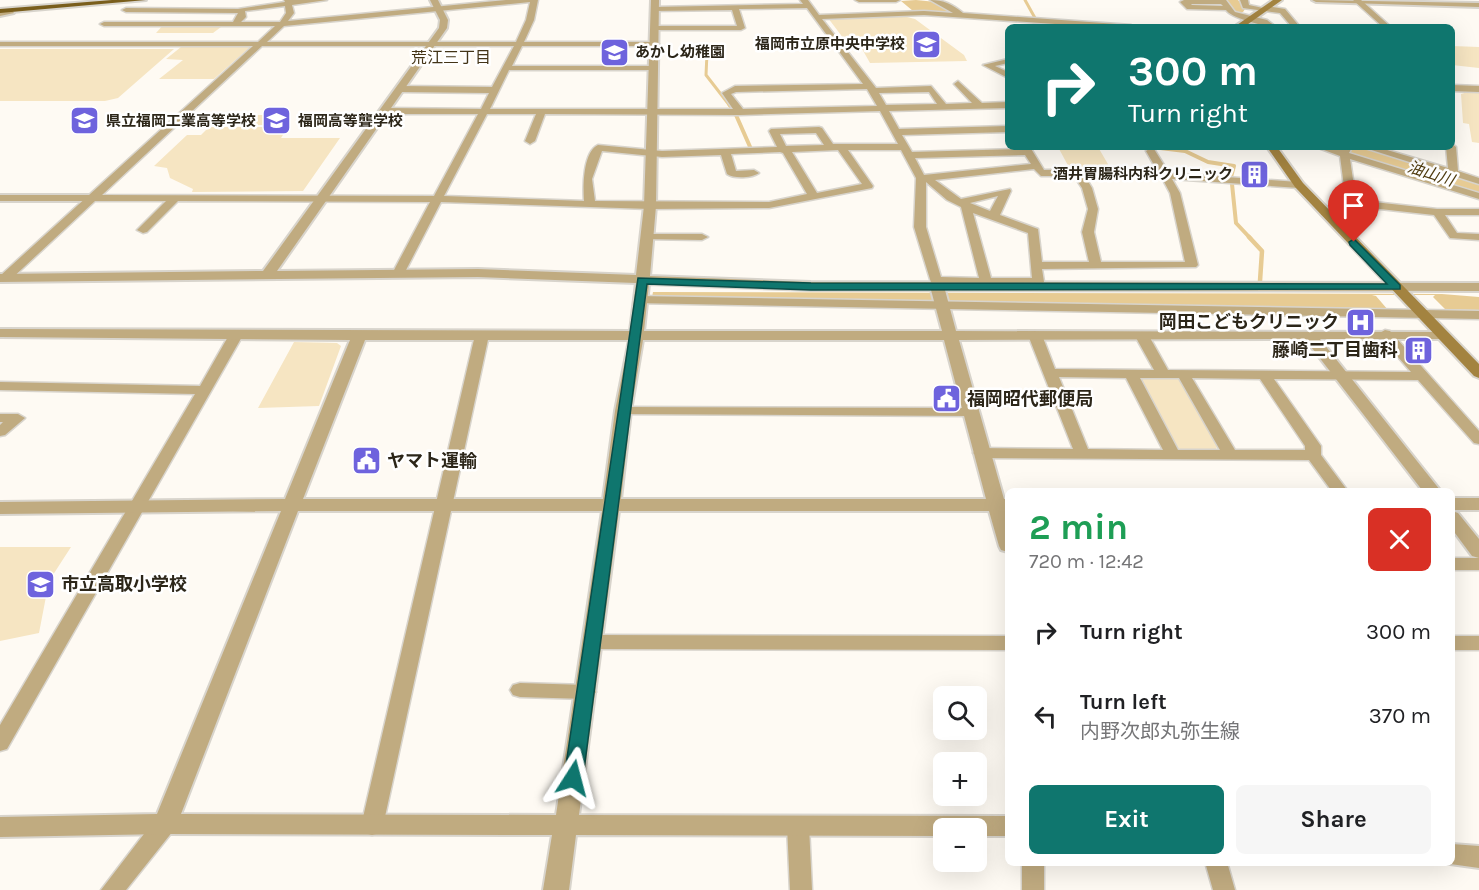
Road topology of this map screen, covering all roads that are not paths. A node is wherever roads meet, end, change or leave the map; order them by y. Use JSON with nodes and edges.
{"nodes":[{"id":1,"x":46,"y":0,"type":"edge"},
{"id":2,"x":126,"y":0,"type":"edge"},
{"id":3,"x":141,"y":0,"type":"edge"},
{"id":4,"x":237,"y":0,"type":"edge"},
{"id":5,"x":323,"y":0,"type":"edge"},
{"id":6,"x":528,"y":0,"type":"edge"},
{"id":7,"x":534,"y":0,"type":"edge"},
{"id":8,"x":859,"y":0,"type":"edge"},
{"id":9,"x":896,"y":0,"type":"edge"},
{"id":10,"x":934,"y":0,"type":"edge"},
{"id":11,"x":1244,"y":0,"type":"edge"},
{"id":12,"x":1278,"y":0,"type":"edge"},
{"id":13,"x":1316,"y":0,"type":"edge"},
{"id":14,"x":1358,"y":1,"type":"edge"},
{"id":15,"x":289,"y":2,"type":"edge"},
{"id":16,"x":387,"y":3,"type":"dead end"},
{"id":17,"x":806,"y":3,"type":"edge"},
{"id":18,"x":1223,"y":3,"type":"edge"},
{"id":19,"x":437,"y":4,"type":"edge"},
{"id":20,"x":655,"y":5,"type":"edge"},
{"id":21,"x":1479,"y":5,"type":"edge"},
{"id":22,"x":735,"y":7,"type":"junction"},
{"id":23,"x":695,"y":8,"type":"junction"},
{"id":24,"x":15,"y":9,"type":"junction"},
{"id":25,"x":1265,"y":9,"type":"junction"},
{"id":26,"x":126,"y":10,"type":"junction"},
{"id":27,"x":241,"y":10,"type":"junction"},
{"id":28,"x":312,"y":11,"type":"dead end"},
{"id":29,"x":0,"y":12,"type":"edge"},
{"id":30,"x":290,"y":13,"type":"junction"},
{"id":31,"x":392,"y":13,"type":"junction"},
{"id":32,"x":960,"y":15,"type":"junction"},
{"id":33,"x":816,"y":17,"type":"junction"},
{"id":34,"x":1247,"y":20,"type":"edge"},
{"id":35,"x":104,"y":24,"type":"junction"},
{"id":36,"x":235,"y":24,"type":"junction"},
{"id":37,"x":282,"y":24,"type":"junction"},
{"id":38,"x":1072,"y":24,"type":"edge"},
{"id":39,"x":1293,"y":24,"type":"edge"},
{"id":40,"x":1384,"y":24,"type":"edge"},
{"id":41,"x":699,"y":28,"type":"junction"},
{"id":42,"x":96,"y":29,"type":"dead end"},
{"id":43,"x":88,"y":34,"type":"dead end"},
{"id":44,"x":655,"y":36,"type":"junction"},
{"id":45,"x":0,"y":44,"type":"edge"},
{"id":46,"x":73,"y":44,"type":"junction"},
{"id":47,"x":261,"y":44,"type":"junction"},
{"id":48,"x":431,"y":45,"type":"junction"},
{"id":49,"x":518,"y":46,"type":"junction"},
{"id":50,"x":1005,"y":62,"type":"edge"},
{"id":51,"x":507,"y":68,"type":"junction"},
{"id":52,"x":654,"y":68,"type":"junction"},
{"id":53,"x":1005,"y":74,"type":"edge"},
{"id":54,"x":958,"y":84,"type":"dead end"},
{"id":55,"x":1455,"y":86,"type":"edge"},
{"id":56,"x":401,"y":88,"type":"junction"},
{"id":57,"x":871,"y":89,"type":"junction"},
{"id":58,"x":1479,"y":89,"type":"edge"},
{"id":59,"x":496,"y":90,"type":"junction"},
{"id":60,"x":1005,"y":105,"type":"edge"},
{"id":61,"x":944,"y":106,"type":"junction"},
{"id":62,"x":986,"y":107,"type":"junction"},
{"id":63,"x":883,"y":108,"type":"junction"},
{"id":64,"x":386,"y":111,"type":"junction"},
{"id":65,"x":485,"y":111,"type":"junction"},
{"id":66,"x":542,"y":112,"type":"junction"},
{"id":67,"x":652,"y":112,"type":"junction"},
{"id":68,"x":740,"y":112,"type":"junction"},
{"id":69,"x":1005,"y":129,"type":"edge"},
{"id":70,"x":895,"y":132,"type":"junction"},
{"id":71,"x":530,"y":141,"type":"dead end"},
{"id":72,"x":835,"y":147,"type":"junction"},
{"id":73,"x":1005,"y":149,"type":"edge"},
{"id":74,"x":783,"y":150,"type":"junction"},
{"id":75,"x":1028,"y":150,"type":"edge"},
{"id":76,"x":1274,"y":150,"type":"edge"},
{"id":77,"x":1377,"y":150,"type":"edge"},
{"id":78,"x":1451,"y":150,"type":"edge"},
{"id":79,"x":905,"y":151,"type":"junction"},
{"id":80,"x":1152,"y":151,"type":"dead end"},
{"id":81,"x":1345,"y":151,"type":"edge"},
{"id":82,"x":725,"y":152,"type":"junction"},
{"id":83,"x":652,"y":154,"type":"junction"},
{"id":84,"x":1037,"y":166,"type":"junction"},
{"id":85,"x":754,"y":173,"type":"dead end"},
{"id":86,"x":1077,"y":173,"type":"junction"},
{"id":87,"x":1453,"y":173,"type":"junction"},
{"id":88,"x":1165,"y":175,"type":"junction"},
{"id":89,"x":925,"y":178,"type":"junction"},
{"id":90,"x":1479,"y":181,"type":"edge"},
{"id":91,"x":1299,"y":185,"type":"junction"},
{"id":92,"x":1479,"y":196,"type":"edge"},
{"id":93,"x":814,"y":197,"type":"junction"},
{"id":94,"x":0,"y":198,"type":"edge"},
{"id":95,"x":91,"y":198,"type":"junction"},
{"id":96,"x":175,"y":198,"type":"junction"},
{"id":97,"x":322,"y":198,"type":"junction"},
{"id":98,"x":440,"y":199,"type":"junction"},
{"id":99,"x":1351,"y":203,"type":"junction"},
{"id":100,"x":590,"y":204,"type":"junction"},
{"id":101,"x":963,"y":204,"type":"junction"},
{"id":102,"x":650,"y":206,"type":"junction"},
{"id":103,"x":1437,"y":212,"type":"junction"},
{"id":104,"x":1460,"y":212,"type":"junction"},
{"id":105,"x":1479,"y":212,"type":"edge"},
{"id":106,"x":1325,"y":213,"type":"junction"},
{"id":107,"x":992,"y":216,"type":"junction"},
{"id":108,"x":1479,"y":224,"type":"edge"},
{"id":109,"x":143,"y":230,"type":"dead end"},
{"id":110,"x":647,"y":237,"type":"junction"},
{"id":111,"x":702,"y":237,"type":"dead end"},
{"id":112,"x":1479,"y":237,"type":"edge"},
{"id":113,"x":1036,"y":266,"type":"junction"},
{"id":114,"x":1096,"y":266,"type":"junction"},
{"id":115,"x":399,"y":272,"type":"junction"},
{"id":116,"x":268,"y":274,"type":"junction"},
{"id":117,"x":3,"y":278,"type":"edge"},
{"id":118,"x":642,"y":281,"type":"junction"},
{"id":119,"x":986,"y":281,"type":"junction"},
{"id":120,"x":1396,"y":287,"type":"junction"},
{"id":121,"x":1479,"y":287,"type":"edge"},
{"id":122,"x":938,"y":292,"type":"junction"},
{"id":123,"x":639,"y":300,"type":"junction"},
{"id":124,"x":1421,"y":312,"type":"junction"},
{"id":125,"x":1479,"y":315,"type":"edge"},
{"id":126,"x":0,"y":333,"type":"edge"},
{"id":127,"x":1308,"y":334,"type":"junction"},
{"id":128,"x":1385,"y":334,"type":"junction"},
{"id":129,"x":236,"y":335,"type":"junction"},
{"id":130,"x":482,"y":335,"type":"junction"},
{"id":131,"x":637,"y":335,"type":"junction"},
{"id":132,"x":948,"y":335,"type":"junction"},
{"id":133,"x":1035,"y":335,"type":"junction"},
{"id":134,"x":1443,"y":335,"type":"junction"},
{"id":135,"x":359,"y":336,"type":"junction"},
{"id":136,"x":1142,"y":336,"type":"junction"},
{"id":137,"x":1051,"y":373,"type":"junction"},
{"id":138,"x":1479,"y":373,"type":"edge"},
{"id":139,"x":1131,"y":374,"type":"junction"},
{"id":140,"x":1163,"y":374,"type":"junction"},
{"id":141,"x":1182,"y":374,"type":"junction"},
{"id":142,"x":1264,"y":374,"type":"junction"},
{"id":143,"x":1341,"y":375,"type":"junction"},
{"id":144,"x":1422,"y":376,"type":"junction"},
{"id":145,"x":0,"y":386,"type":"edge"},
{"id":146,"x":204,"y":390,"type":"junction"},
{"id":147,"x":623,"y":411,"type":"junction"},
{"id":148,"x":969,"y":412,"type":"junction"},
{"id":149,"x":0,"y":418,"type":"edge"},
{"id":150,"x":0,"y":432,"type":"edge"},
{"id":151,"x":1479,"y":440,"type":"edge"},
{"id":152,"x":981,"y":453,"type":"junction"},
{"id":153,"x":1082,"y":453,"type":"junction"},
{"id":154,"x":1172,"y":453,"type":"junction"},
{"id":155,"x":1229,"y":453,"type":"junction"},
{"id":156,"x":1313,"y":454,"type":"junction"},
{"id":157,"x":1338,"y":488,"type":"edge"},
{"id":158,"x":1429,"y":488,"type":"edge"},
{"id":159,"x":1455,"y":504,"type":"edge"},
{"id":160,"x":1479,"y":504,"type":"edge"},
{"id":161,"x":137,"y":505,"type":"junction"},
{"id":162,"x":612,"y":505,"type":"junction"},
{"id":163,"x":1002,"y":505,"type":"edge"},
{"id":164,"x":291,"y":506,"type":"junction"},
{"id":165,"x":444,"y":506,"type":"junction"},
{"id":166,"x":0,"y":508,"type":"edge"},
{"id":167,"x":1455,"y":521,"type":"edge"},
{"id":168,"x":1005,"y":526,"type":"edge"},
{"id":169,"x":1479,"y":552,"type":"edge"},
{"id":170,"x":1455,"y":564,"type":"edge"},
{"id":171,"x":1479,"y":564,"type":"edge"},
{"id":172,"x":594,"y":642,"type":"junction"},
{"id":173,"x":1005,"y":643,"type":"edge"},
{"id":174,"x":1455,"y":643,"type":"edge"},
{"id":175,"x":1479,"y":643,"type":"edge"},
{"id":176,"x":520,"y":690,"type":"dead end"},
{"id":177,"x":586,"y":692,"type":"junction"},
{"id":178,"x":0,"y":743,"type":"edge"},
{"id":179,"x":165,"y":824,"type":"junction"},
{"id":180,"x":372,"y":826,"type":"junction"},
{"id":181,"x":565,"y":826,"type":"junction"},
{"id":182,"x":798,"y":826,"type":"junction"},
{"id":183,"x":1005,"y":826,"type":"edge"},
{"id":184,"x":0,"y":827,"type":"edge"},
{"id":185,"x":1455,"y":855,"type":"edge"},
{"id":186,"x":1479,"y":857,"type":"edge"},
{"id":187,"x":1033,"y":866,"type":"edge"},
{"id":188,"x":1217,"y":866,"type":"edge"},
{"id":189,"x":112,"y":890,"type":"edge"},
{"id":190,"x":556,"y":890,"type":"edge"},
{"id":191,"x":801,"y":890,"type":"edge"},
{"id":192,"x":1033,"y":890,"type":"edge"},
{"id":193,"x":1224,"y":890,"type":"edge"}],
"edges":[{"from":1,"to":24,"type":"highway"},
{"from":2,"to":24,"type":"highway"},
{"from":3,"to":24,"type":"highway"},
{"from":3,"to":26,"type":"street"},
{"from":4,"to":27,"type":"street"},
{"from":5,"to":15,"type":"street"},
{"from":6,"to":19,"type":"street"},
{"from":7,"to":49,"type":"street"},
{"from":8,"to":9,"type":"street"},
{"from":10,"to":32,"type":"street"},
{"from":11,"to":25,"type":"street"},
{"from":12,"to":25,"type":"main road"},
{"from":13,"to":14,"type":"street"},
{"from":14,"to":21,"type":"street"},
{"from":14,"to":40,"type":"street"},
{"from":15,"to":27,"type":"street"},
{"from":15,"to":30,"type":"street"},
{"from":16,"to":31,"type":"street"},
{"from":17,"to":22,"type":"street"},
{"from":17,"to":33,"type":"street"},
{"from":18,"to":34,"type":"street"},
{"from":19,"to":31,"type":"street"},
{"from":19,"to":48,"type":"street"},
{"from":20,"to":23,"type":"street"},
{"from":20,"to":44,"type":"street"},
{"from":22,"to":23,"type":"street"},
{"from":22,"to":41,"type":"street"},
{"from":23,"to":41,"type":"street"},
{"from":24,"to":29,"type":"street"},
{"from":25,"to":34,"type":"main road"},
{"from":25,"to":39,"type":"street"},
{"from":26,"to":27,"type":"street"},
{"from":26,"to":35,"type":"street"},
{"from":27,"to":36,"type":"street"},
{"from":28,"to":30,"type":"street"},
{"from":30,"to":37,"type":"street"},
{"from":31,"to":37,"type":"street"},
{"from":32,"to":33,"type":"street"},
{"from":32,"to":38,"type":"street"},
{"from":33,"to":57,"type":"street"},
{"from":35,"to":36,"type":"street"},
{"from":35,"to":42,"type":"street"},
{"from":36,"to":37,"type":"street"},
{"from":37,"to":47,"type":"street"},
{"from":41,"to":44,"type":"street"},
{"from":43,"to":46,"type":"street"},
{"from":44,"to":49,"type":"street"},
{"from":44,"to":52,"type":"street"},
{"from":45,"to":46,"type":"street"},
{"from":46,"to":47,"type":"street"},
{"from":47,"to":48,"type":"street"},
{"from":47,"to":95,"type":"street"},
{"from":48,"to":49,"type":"street"},
{"from":48,"to":56,"type":"street"},
{"from":49,"to":51,"type":"street"},
{"from":50,"to":53,"type":"street"},
{"from":51,"to":52,"type":"street"},
{"from":51,"to":59,"type":"street"},
{"from":52,"to":67,"type":"street"},
{"from":54,"to":62,"type":"street"},
{"from":55,"to":58,"type":"street"},
{"from":56,"to":59,"type":"street"},
{"from":56,"to":64,"type":"street"},
{"from":57,"to":61,"type":"street"},
{"from":57,"to":63,"type":"street"},
{"from":57,"to":68,"type":"street"},
{"from":59,"to":65,"type":"street"},
{"from":60,"to":62,"type":"street"},
{"from":61,"to":62,"type":"street"},
{"from":61,"to":63,"type":"street"},
{"from":63,"to":68,"type":"street"},
{"from":63,"to":70,"type":"street"},
{"from":64,"to":65,"type":"street"},
{"from":64,"to":97,"type":"street"},
{"from":65,"to":66,"type":"street"},
{"from":65,"to":98,"type":"street"},
{"from":66,"to":67,"type":"street"},
{"from":66,"to":71,"type":"street"},
{"from":67,"to":68,"type":"street"},
{"from":67,"to":83,"type":"street"},
{"from":69,"to":70,"type":"street"},
{"from":70,"to":79,"type":"street"},
{"from":72,"to":74,"type":"street"},
{"from":72,"to":74,"type":"street"},
{"from":72,"to":79,"type":"street"},
{"from":72,"to":93,"type":"street"},
{"from":73,"to":79,"type":"street"},
{"from":74,"to":82,"type":"street"},
{"from":74,"to":93,"type":"street"},
{"from":75,"to":84,"type":"street"},
{"from":76,"to":91,"type":"main road"},
{"from":77,"to":87,"type":"street"},
{"from":78,"to":87,"type":"street"},
{"from":79,"to":89,"type":"street"},
{"from":80,"to":88,"type":"street"},
{"from":81,"to":92,"type":"street"},
{"from":81,"to":99,"type":"street"},
{"from":82,"to":83,"type":"street"},
{"from":82,"to":85,"type":"street"},
{"from":83,"to":100,"type":"street"},
{"from":83,"to":102,"type":"street"},
{"from":84,"to":86,"type":"street"},
{"from":84,"to":89,"type":"street"},
{"from":86,"to":88,"type":"street"},
{"from":86,"to":114,"type":"street"},
{"from":87,"to":90,"type":"street"},
{"from":88,"to":91,"type":"street"},
{"from":88,"to":114,"type":"street"},
{"from":89,"to":101,"type":"street"},
{"from":89,"to":122,"type":"street"},
{"from":91,"to":106,"type":"main road"},
{"from":93,"to":102,"type":"street"},
{"from":94,"to":95,"type":"street"},
{"from":95,"to":96,"type":"street"},
{"from":95,"to":117,"type":"street"},
{"from":96,"to":97,"type":"street"},
{"from":96,"to":109,"type":"street"},
{"from":97,"to":98,"type":"street"},
{"from":97,"to":116,"type":"street"},
{"from":98,"to":100,"type":"street"},
{"from":98,"to":115,"type":"street"},
{"from":99,"to":103,"type":"street"},
{"from":99,"to":106,"type":"street"},
{"from":100,"to":102,"type":"street"},
{"from":101,"to":107,"type":"street"},
{"from":101,"to":107,"type":"street"},
{"from":101,"to":119,"type":"street"},
{"from":102,"to":110,"type":"street"},
{"from":103,"to":104,"type":"street"},
{"from":103,"to":112,"type":"street"},
{"from":104,"to":105,"type":"street"},
{"from":104,"to":108,"type":"street"},
{"from":106,"to":120,"type":"main road"},
{"from":107,"to":113,"type":"street"},
{"from":110,"to":111,"type":"street"},
{"from":110,"to":118,"type":"street"},
{"from":113,"to":114,"type":"street"},
{"from":113,"to":119,"type":"street"},
{"from":115,"to":116,"type":"street"},
{"from":115,"to":118,"type":"street"},
{"from":116,"to":117,"type":"street"},
{"from":118,"to":122,"type":"street"},
{"from":118,"to":123,"type":"street"},
{"from":119,"to":122,"type":"street"},
{"from":120,"to":121,"type":"street"},
{"from":120,"to":122,"type":"street"},
{"from":120,"to":124,"type":"main road"},
{"from":122,"to":123,"type":"street"},
{"from":122,"to":124,"type":"street"},
{"from":122,"to":132,"type":"street"},
{"from":123,"to":131,"type":"street"},
{"from":124,"to":125,"type":"street"},
{"from":124,"to":134,"type":"main road"},
{"from":126,"to":129,"type":"street"},
{"from":127,"to":128,"type":"street"},
{"from":127,"to":136,"type":"street"},
{"from":127,"to":143,"type":"street"},
{"from":128,"to":134,"type":"street"},
{"from":128,"to":144,"type":"street"},
{"from":129,"to":135,"type":"street"},
{"from":129,"to":146,"type":"street"},
{"from":130,"to":131,"type":"street"},
{"from":130,"to":135,"type":"street"},
{"from":130,"to":165,"type":"street"},
{"from":131,"to":132,"type":"street"},
{"from":131,"to":147,"type":"street"},
{"from":132,"to":133,"type":"street"},
{"from":132,"to":148,"type":"street"},
{"from":133,"to":136,"type":"street"},
{"from":133,"to":137,"type":"street"},
{"from":134,"to":138,"type":"main road"},
{"from":135,"to":164,"type":"street"},
{"from":136,"to":140,"type":"street"},
{"from":137,"to":139,"type":"street"},
{"from":137,"to":153,"type":"street"},
{"from":139,"to":140,"type":"street"},
{"from":139,"to":154,"type":"street"},
{"from":140,"to":141,"type":"street"},
{"from":141,"to":142,"type":"street"},
{"from":141,"to":155,"type":"street"},
{"from":142,"to":143,"type":"street"},
{"from":142,"to":156,"type":"street"},
{"from":143,"to":144,"type":"street"},
{"from":143,"to":158,"type":"street"},
{"from":144,"to":151,"type":"street"},
{"from":145,"to":146,"type":"street"},
{"from":146,"to":161,"type":"street"},
{"from":147,"to":148,"type":"street"},
{"from":147,"to":162,"type":"street"},
{"from":148,"to":152,"type":"street"},
{"from":149,"to":150,"type":"street"},
{"from":152,"to":153,"type":"street"},
{"from":152,"to":163,"type":"street"},
{"from":153,"to":154,"type":"street"},
{"from":154,"to":155,"type":"street"},
{"from":155,"to":156,"type":"street"},
{"from":156,"to":157,"type":"street"},
{"from":159,"to":160,"type":"street"},
{"from":161,"to":164,"type":"street"},
{"from":161,"to":166,"type":"street"},
{"from":161,"to":178,"type":"street"},
{"from":162,"to":163,"type":"street"},
{"from":162,"to":165,"type":"street"},
{"from":162,"to":172,"type":"street"},
{"from":163,"to":168,"type":"street"},
{"from":164,"to":165,"type":"street"},
{"from":164,"to":179,"type":"street"},
{"from":165,"to":180,"type":"street"},
{"from":167,"to":169,"type":"street"},
{"from":170,"to":171,"type":"street"},
{"from":172,"to":173,"type":"street"},
{"from":172,"to":177,"type":"street"},
{"from":174,"to":175,"type":"street"},
{"from":176,"to":177,"type":"street"},
{"from":177,"to":181,"type":"street"},
{"from":179,"to":180,"type":"street"},
{"from":179,"to":184,"type":"street"},
{"from":179,"to":189,"type":"street"},
{"from":180,"to":181,"type":"street"},
{"from":181,"to":182,"type":"street"},
{"from":181,"to":190,"type":"street"},
{"from":182,"to":183,"type":"street"},
{"from":182,"to":191,"type":"street"},
{"from":185,"to":186,"type":"street"},
{"from":187,"to":192,"type":"street"},
{"from":188,"to":193,"type":"street"}]}
